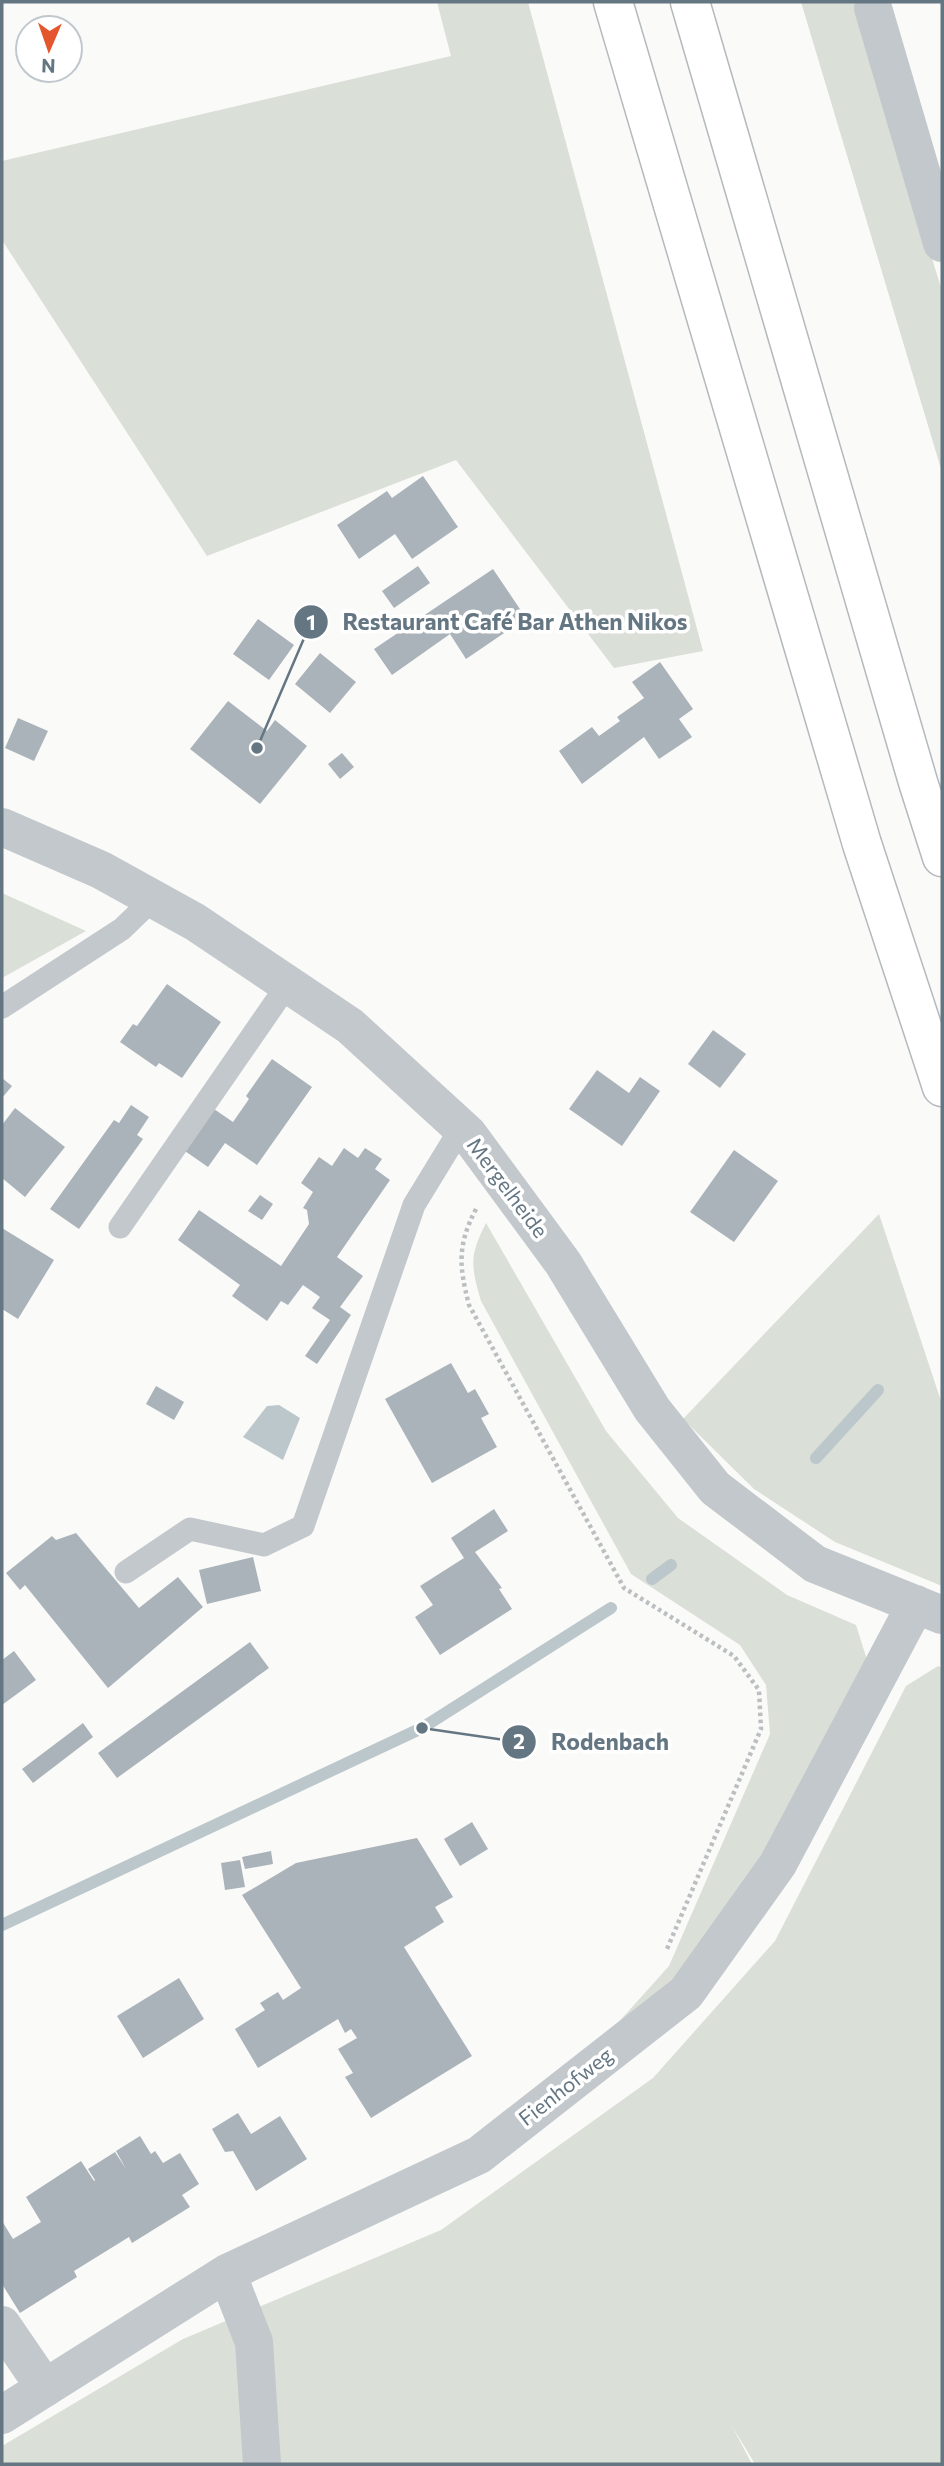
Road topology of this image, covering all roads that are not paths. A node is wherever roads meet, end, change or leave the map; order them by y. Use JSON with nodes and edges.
{"nodes":[{"id":1,"x":613,"y":2,"type":"edge"},
{"id":2,"x":690,"y":2,"type":"edge"},
{"id":3,"x":873,"y":8,"type":"dead end"},
{"id":4,"x":942,"y":243,"type":"edge"},
{"id":5,"x":2,"y":827,"type":"edge"},
{"id":6,"x":942,"y":857,"type":"edge"},
{"id":7,"x":153,"y":899,"type":"junction"},
{"id":8,"x":288,"y":984,"type":"junction"},
{"id":9,"x":2,"y":1007,"type":"edge"},
{"id":10,"x":942,"y":1087,"type":"edge"},
{"id":11,"x":461,"y":1128,"type":"junction"},
{"id":12,"x":120,"y":1227,"type":"dead end"},
{"id":13,"x":126,"y":1572,"type":"dead end"},
{"id":14,"x":929,"y":1610,"type":"edge"},
{"id":15,"x":227,"y":2273,"type":"junction"},
{"id":16,"x":2,"y":2325,"type":"edge"},
{"id":17,"x":45,"y":2388,"type":"junction"},
{"id":18,"x":2,"y":2415,"type":"edge"},
{"id":19,"x":262,"y":2464,"type":"edge"}],
"edges":[{"from":1,"to":10,"type":"highway"},
{"from":2,"to":6,"type":"highway"},
{"from":3,"to":4,"type":"street"},
{"from":5,"to":7,"type":"street","name":"Mergelheide"},
{"from":7,"to":8,"type":"street","name":"Mergelheide"},
{"from":7,"to":9,"type":"lane"},
{"from":8,"to":11,"type":"street","name":"Mergelheide"},
{"from":8,"to":12,"type":"lane"},
{"from":11,"to":13,"type":"lane"},
{"from":11,"to":14,"type":"street","name":"Mergelheide"},
{"from":14,"to":15,"type":"street","name":"Fienhofweg"},
{"from":15,"to":17,"type":"street","name":"Fienhofweg"},
{"from":15,"to":19,"type":"street"},
{"from":16,"to":17,"type":"street"},
{"from":17,"to":18,"type":"street","name":"Fienhofweg"}]}
